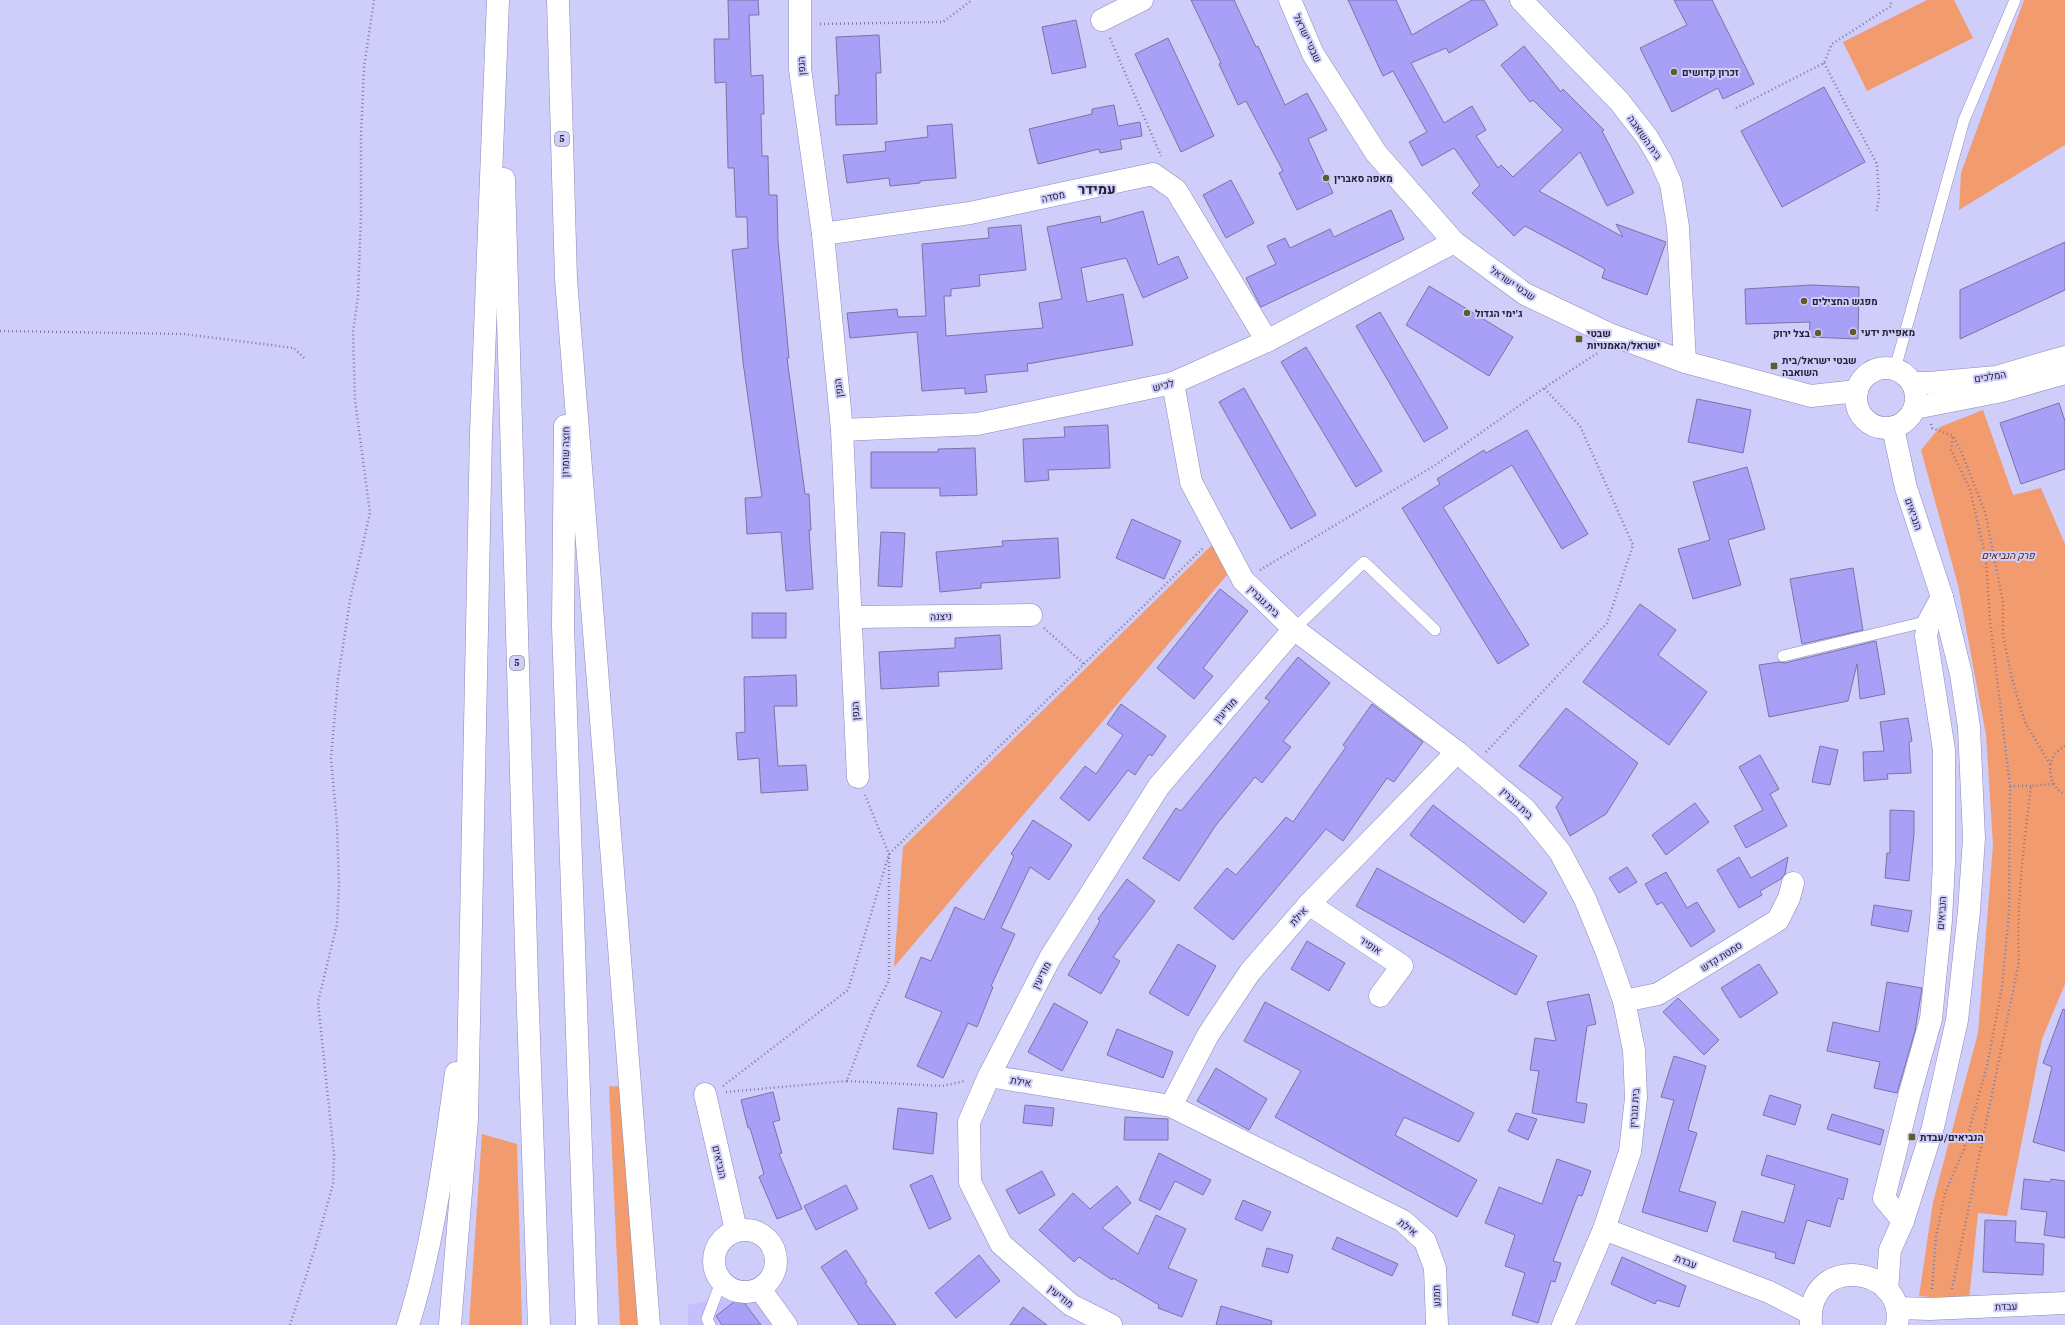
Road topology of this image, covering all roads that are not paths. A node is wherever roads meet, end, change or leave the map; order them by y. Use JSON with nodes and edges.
{"nodes":[{"id":1,"x":499,"y":0,"type":"edge"},
{"id":2,"x":558,"y":0,"type":"edge"},
{"id":3,"x":800,"y":0,"type":"edge"},
{"id":4,"x":1142,"y":0,"type":"edge"},
{"id":5,"x":1290,"y":0,"type":"edge"},
{"id":6,"x":1521,"y":0,"type":"edge"},
{"id":7,"x":2015,"y":0,"type":"edge"},
{"id":8,"x":1102,"y":20,"type":"road end"},
{"id":9,"x":823,"y":234,"type":"junction"},
{"id":10,"x":1454,"y":242,"type":"junction"},
{"id":11,"x":566,"y":279,"type":"junction"},
{"id":12,"x":1267,"y":341,"type":"junction"},
{"id":13,"x":2065,"y":357,"type":"edge"},
{"id":14,"x":1685,"y":362,"type":"junction"},
{"id":15,"x":1896,"y":369,"type":"junction"},
{"id":16,"x":2065,"y":374,"type":"edge"},
{"id":17,"x":1173,"y":383,"type":"junction"},
{"id":18,"x":1912,"y":383,"type":"junction"},
{"id":19,"x":1857,"y":391,"type":"junction"},
{"id":20,"x":1922,"y":407,"type":"junction"},
{"id":21,"x":1893,"y":428,"type":"junction"},
{"id":22,"x":842,"y":430,"type":"junction"},
{"id":23,"x":1942,"y":598,"type":"junction"},
{"id":24,"x":1031,"y":615,"type":"road end"},
{"id":25,"x":851,"y":618,"type":"junction"},
{"id":26,"x":1928,"y":621,"type":"junction"},
{"id":27,"x":1294,"y":629,"type":"junction"},
{"id":28,"x":1435,"y":630,"type":"dead end"},
{"id":29,"x":1783,"y":656,"type":"dead end"},
{"id":30,"x":1465,"y":758,"type":"junction"},
{"id":31,"x":858,"y":777,"type":"road end"},
{"id":32,"x":473,"y":871,"type":"junction"},
{"id":33,"x":1793,"y":883,"type":"dead end"},
{"id":34,"x":1309,"y":904,"type":"junction"},
{"id":35,"x":1380,"y":996,"type":"dead end"},
{"id":36,"x":1624,"y":1001,"type":"junction"},
{"id":37,"x":989,"y":1076,"type":"junction"},
{"id":38,"x":710,"y":1093,"type":"road end"},
{"id":39,"x":1171,"y":1106,"type":"junction"},
{"id":40,"x":1903,"y":1221,"type":"junction"},
{"id":41,"x":1604,"y":1229,"type":"junction"},
{"id":42,"x":736,"y":1230,"type":"junction"},
{"id":43,"x":1890,"y":1250,"type":"junction"},
{"id":44,"x":1435,"y":1268,"type":"joint"},
{"id":45,"x":1859,"y":1274,"type":"junction"},
{"id":46,"x":721,"y":1282,"type":"junction"},
{"id":47,"x":1822,"y":1286,"type":"junction"},
{"id":48,"x":453,"y":1287,"type":"junction"},
{"id":49,"x":760,"y":1289,"type":"junction"},
{"id":50,"x":1769,"y":1292,"type":"junction"},
{"id":51,"x":2065,"y":1303,"type":"edge"},
{"id":52,"x":1895,"y":1311,"type":"edge"},
{"id":53,"x":1810,"y":1319,"type":"edge"},
{"id":54,"x":408,"y":1325,"type":"edge"},
{"id":55,"x":447,"y":1325,"type":"edge"},
{"id":56,"x":450,"y":1325,"type":"edge"},
{"id":57,"x":539,"y":1325,"type":"edge"},
{"id":58,"x":587,"y":1325,"type":"edge"},
{"id":59,"x":649,"y":1325,"type":"edge"},
{"id":60,"x":710,"y":1325,"type":"edge"},
{"id":61,"x":786,"y":1325,"type":"edge"},
{"id":62,"x":1111,"y":1325,"type":"edge"},
{"id":63,"x":1437,"y":1325,"type":"edge"},
{"id":64,"x":1563,"y":1325,"type":"edge"}],
"edges":[{"from":1,"to":32,"type":"main road"},
{"from":1,"to":57,"type":"main road","number":"5"},
{"from":2,"to":11,"type":"main road","number":"5"},
{"from":3,"to":9,"type":"main road","name":"הגפן"},
{"from":4,"to":8,"type":"main road"},
{"from":5,"to":10,"type":"main road","name":"שבטי ישראל"},
{"from":6,"to":14,"type":"main road","name":"בית השואבה"},
{"from":7,"to":15,"type":"lane"},
{"from":9,"to":12,"type":"main road","name":"מסדה"},
{"from":9,"to":22,"type":"main road","name":"הגפן"},
{"from":10,"to":12,"type":"main road","name":"לכיש"},
{"from":10,"to":14,"type":"main road","name":"שבטי ישראל"},
{"from":11,"to":58,"type":"main road","name":"חוצה שומרון","number":"5"},
{"from":11,"to":59,"type":"main road"},
{"from":12,"to":17,"type":"main road","name":"לכיש"},
{"from":13,"to":18,"type":"main road","name":"המלכים"},
{"from":14,"to":19,"type":"main road","name":"שבטי ישראל"},
{"from":15,"to":18,"type":"main road"},
{"from":15,"to":19,"type":"main road"},
{"from":16,"to":20,"type":"main road","name":"המלכים"},
{"from":17,"to":22,"type":"main road","name":"לכיש"},
{"from":17,"to":27,"type":"main road","name":"בית גוברין"},
{"from":18,"to":20,"type":"main road"},
{"from":19,"to":21,"type":"main road"},
{"from":20,"to":21,"type":"main road"},
{"from":21,"to":23,"type":"main road","name":"הנביאים"},
{"from":22,"to":25,"type":"main road","name":"הגפן"},
{"from":23,"to":26,"type":"main road","name":"הנביאים"},
{"from":23,"to":40,"type":"main road","name":"הנביאים"},
{"from":24,"to":25,"type":"main road","name":"ניצנה"},
{"from":25,"to":31,"type":"main road","name":"הגפן"},
{"from":26,"to":29,"type":"lane"},
{"from":26,"to":40,"type":"main road","name":"הנביאים"},
{"from":27,"to":28,"type":"lane"},
{"from":27,"to":30,"type":"main road","name":"בית גוברין"},
{"from":27,"to":37,"type":"main road","name":"מודיעין"},
{"from":30,"to":34,"type":"main road","name":"אילת"},
{"from":30,"to":36,"type":"main road","name":"בית גוברין"},
{"from":32,"to":48,"type":"main road"},
{"from":32,"to":54,"type":"main road"},
{"from":33,"to":36,"type":"main road","name":"סמטת קדש"},
{"from":34,"to":35,"type":"main road","name":"אופיר"},
{"from":34,"to":39,"type":"main road","name":"אילת"},
{"from":36,"to":41,"type":"main road","name":"בית גוברין"},
{"from":37,"to":39,"type":"main road","name":"אילת"},
{"from":37,"to":62,"type":"main road","name":"מודיעין"},
{"from":38,"to":42,"type":"main road","name":"הנביאים"},
{"from":39,"to":44,"type":"main road","name":"אילת"},
{"from":40,"to":43,"type":"main road","name":"הנביאים"},
{"from":41,"to":50,"type":"main road","name":"עבדת"},
{"from":41,"to":64,"type":"main road","name":"בית גוברין"},
{"from":42,"to":46,"type":"main road"},
{"from":42,"to":49,"type":"main road"},
{"from":43,"to":45,"type":"main road","name":"הנביאים"},
{"from":43,"to":52,"type":"main road","name":"הנביאים"},
{"from":44,"to":63,"type":"main road","name":"תמנע"},
{"from":45,"to":47,"type":"main road"},
{"from":45,"to":52,"type":"main road"},
{"from":46,"to":49,"type":"main road"},
{"from":46,"to":60,"type":"lane"},
{"from":47,"to":50,"type":"main road","name":"עבדת"},
{"from":47,"to":53,"type":"main road"},
{"from":48,"to":55,"type":"main road"},
{"from":48,"to":56,"type":"main road"},
{"from":49,"to":61,"type":"main road"},
{"from":50,"to":53,"type":"main road","name":"עבדת"},
{"from":51,"to":52,"type":"main road","name":"עבדת"}]}
